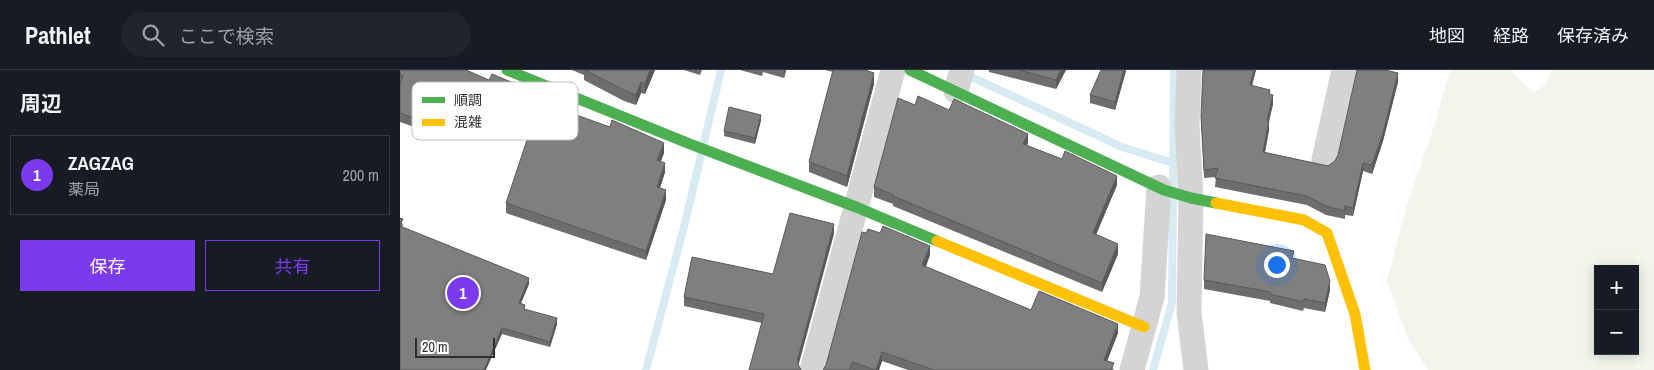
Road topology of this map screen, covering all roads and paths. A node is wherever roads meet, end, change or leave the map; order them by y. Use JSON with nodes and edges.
{"nodes":[{"id":1,"x":507,"y":70,"type":"edge"},
{"id":2,"x":893,"y":70,"type":"edge"},
{"id":3,"x":910,"y":70,"type":"edge"},
{"id":4,"x":1189,"y":70,"type":"edge"},
{"id":5,"x":1344,"y":70,"type":"edge"},
{"id":6,"x":537,"y":82,"type":"edge"},
{"id":7,"x":959,"y":82,"type":"edge"},
{"id":8,"x":578,"y":99,"type":"edge"},
{"id":9,"x":1324,"y":160,"type":"dead end"},
{"id":10,"x":1162,"y":188,"type":"junction"},
{"id":11,"x":1188,"y":197,"type":"junction"},
{"id":12,"x":856,"y":206,"type":"junction"},
{"id":13,"x":1144,"y":327,"type":"junction"},
{"id":14,"x":812,"y":370,"type":"edge"},
{"id":15,"x":1132,"y":370,"type":"edge"},
{"id":16,"x":1196,"y":370,"type":"edge"},
{"id":17,"x":1365,"y":370,"type":"edge"}],
"edges":[{"from":1,"to":6,"type":"street"},
{"from":2,"to":12,"type":"street"},
{"from":3,"to":7,"type":"street"},
{"from":4,"to":11,"type":"street"},
{"from":5,"to":9,"type":"street"},
{"from":7,"to":10,"type":"street"},
{"from":8,"to":12,"type":"street"},
{"from":10,"to":11,"type":"street"},
{"from":10,"to":13,"type":"street"},
{"from":11,"to":16,"type":"street"},
{"from":11,"to":17,"type":"street"},
{"from":12,"to":13,"type":"street"},
{"from":12,"to":14,"type":"street"},
{"from":13,"to":15,"type":"street"}]}
